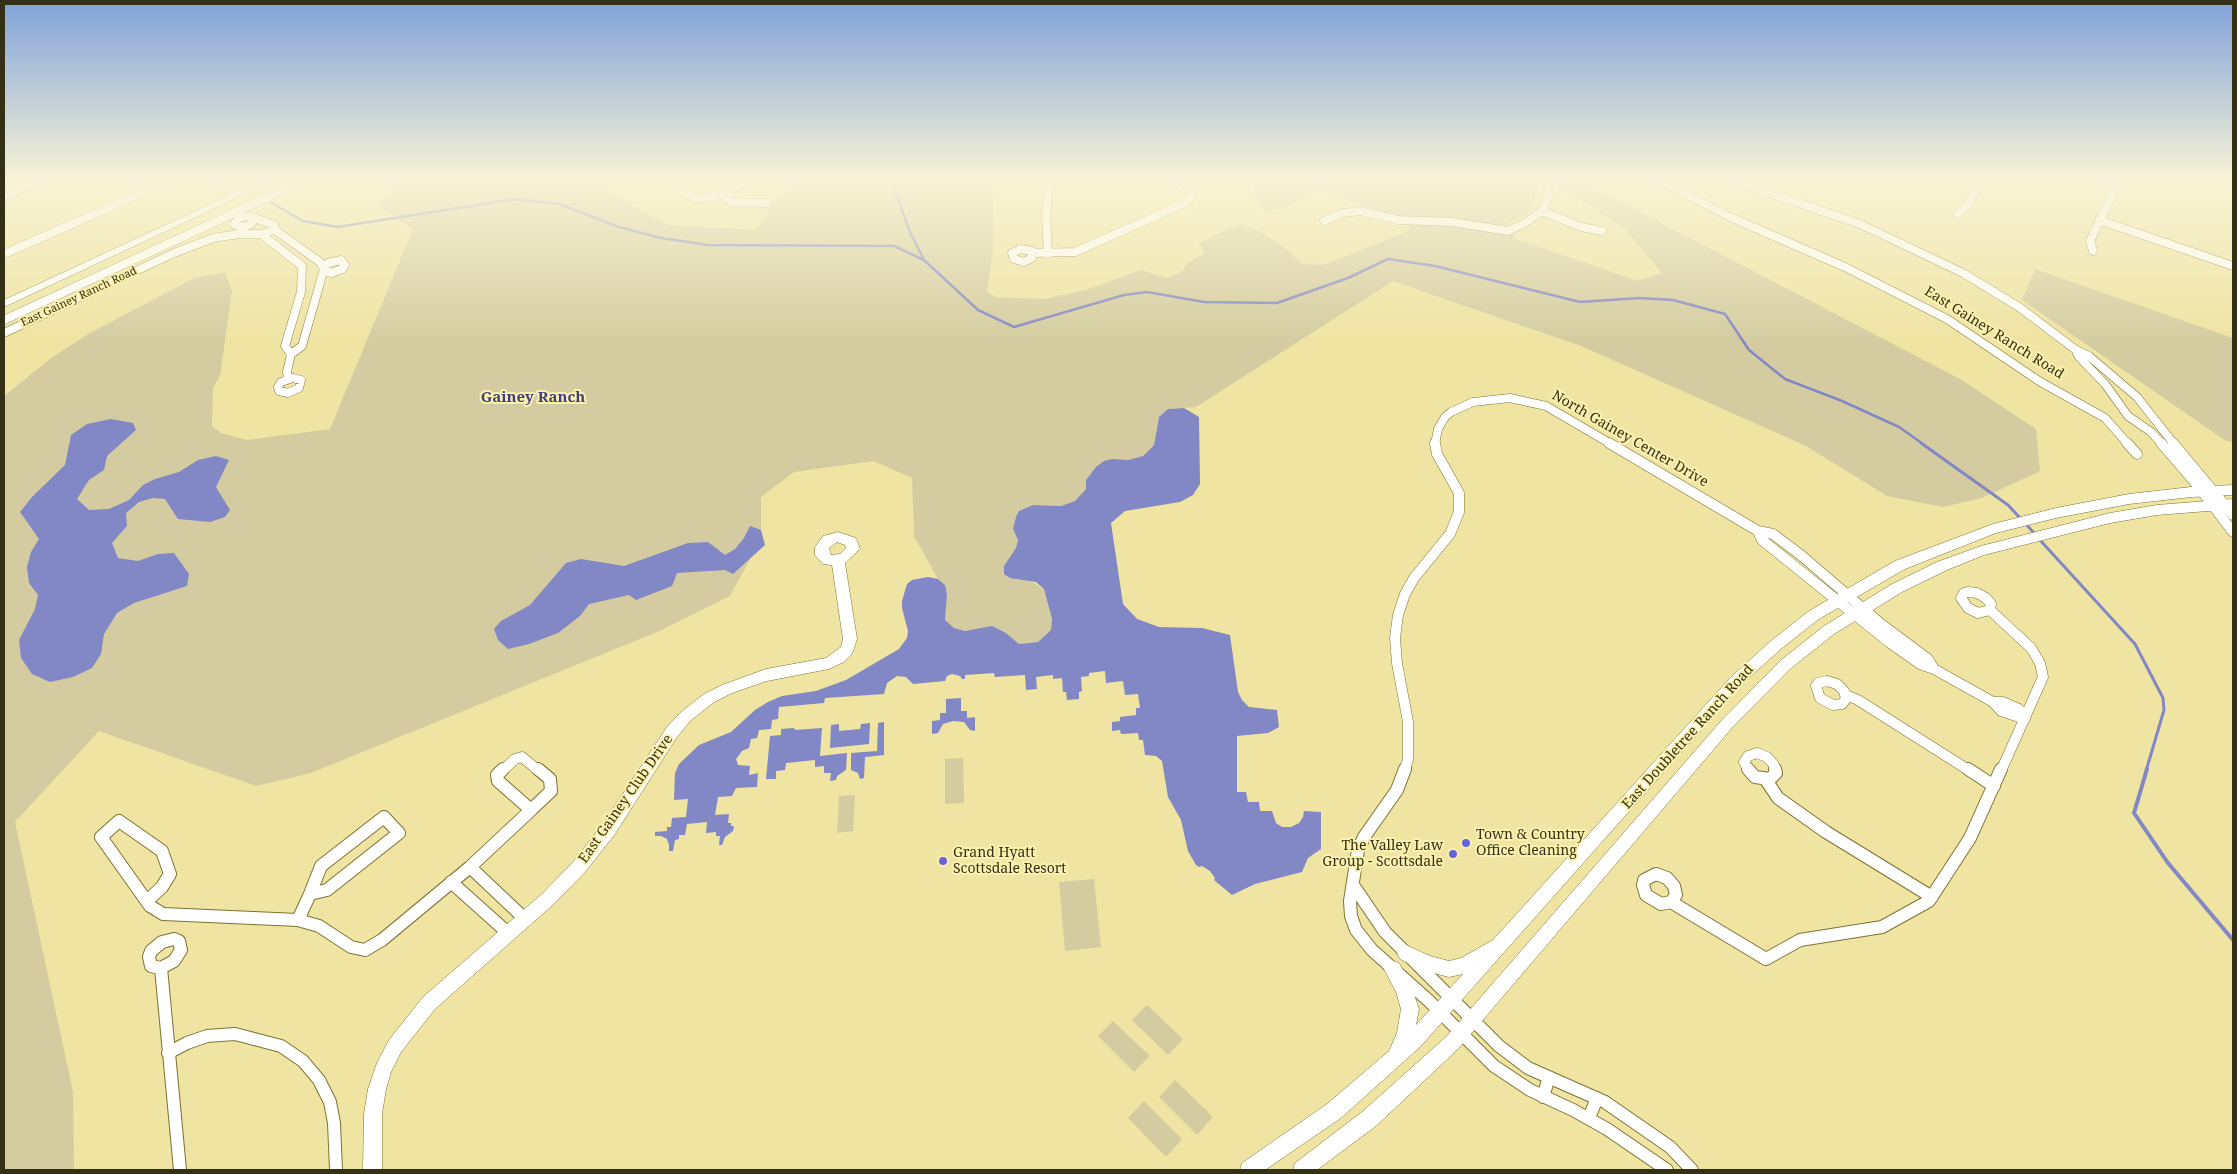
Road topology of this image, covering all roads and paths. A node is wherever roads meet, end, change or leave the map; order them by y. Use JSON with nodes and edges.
{"nodes":[{"id":1,"x":48,"y":235,"type":"edge"},
{"id":2,"x":138,"y":235,"type":"edge"},
{"id":3,"x":146,"y":235,"type":"edge"},
{"id":4,"x":194,"y":235,"type":"edge"},
{"id":5,"x":224,"y":235,"type":"edge"},
{"id":6,"x":262,"y":235,"type":"edge"},
{"id":7,"x":282,"y":235,"type":"edge"},
{"id":8,"x":1047,"y":235,"type":"edge"},
{"id":9,"x":1116,"y":235,"type":"edge"},
{"id":10,"x":1771,"y":235,"type":"edge"},
{"id":11,"x":1879,"y":235,"type":"edge"},
{"id":12,"x":2093,"y":235,"type":"edge"},
{"id":13,"x":2142,"y":235,"type":"edge"},
{"id":14,"x":298,"y":245,"type":"junction"},
{"id":15,"x":2093,"y":251,"type":"dead end"},
{"id":16,"x":286,"y":252,"type":"junction"},
{"id":17,"x":1033,"y":253,"type":"dead end"},
{"id":18,"x":4,"y":254,"type":"edge"},
{"id":19,"x":1048,"y":254,"type":"junction"},
{"id":20,"x":2233,"y":266,"type":"edge"},
{"id":21,"x":323,"y":272,"type":"junction"},
{"id":22,"x":304,"y":278,"type":"junction"},
{"id":23,"x":4,"y":294,"type":"edge"},
{"id":24,"x":4,"y":304,"type":"edge"},
{"id":25,"x":313,"y":308,"type":"junction"},
{"id":26,"x":296,"y":310,"type":"junction"},
{"id":27,"x":4,"y":320,"type":"edge"},
{"id":28,"x":4,"y":333,"type":"edge"},
{"id":29,"x":2076,"y":350,"type":"junction"},
{"id":30,"x":291,"y":354,"type":"junction"},
{"id":31,"x":288,"y":379,"type":"dead end"},
{"id":32,"x":2130,"y":391,"type":"junction"},
{"id":33,"x":2110,"y":392,"type":"junction"},
{"id":34,"x":2162,"y":430,"type":"junction"},
{"id":35,"x":2151,"y":432,"type":"junction"},
{"id":36,"x":2137,"y":454,"type":"dead end"},
{"id":37,"x":2233,"y":490,"type":"edge"},
{"id":38,"x":2209,"y":491,"type":"junction"},
{"id":39,"x":2226,"y":507,"type":"edge"},
{"id":40,"x":2233,"y":532,"type":"edge"},
{"id":41,"x":838,"y":560,"type":"dead end"},
{"id":42,"x":1842,"y":597,"type":"junction"},
{"id":43,"x":1990,"y":610,"type":"dead end"},
{"id":44,"x":1858,"y":611,"type":"junction"},
{"id":45,"x":1846,"y":695,"type":"dead end"},
{"id":46,"x":2025,"y":719,"type":"junction"},
{"id":47,"x":1766,"y":780,"type":"dead end"},
{"id":48,"x":1994,"y":786,"type":"junction"},
{"id":49,"x":531,"y":810,"type":"junction"},
{"id":50,"x":470,"y":867,"type":"junction"},
{"id":51,"x":452,"y":882,"type":"junction"},
{"id":52,"x":1353,"y":885,"type":"junction"},
{"id":53,"x":310,"y":894,"type":"junction"},
{"id":54,"x":1932,"y":897,"type":"junction"},
{"id":55,"x":147,"y":901,"type":"junction"},
{"id":56,"x":1671,"y":902,"type":"dead end"},
{"id":57,"x":525,"y":919,"type":"junction"},
{"id":58,"x":298,"y":920,"type":"junction"},
{"id":59,"x":508,"y":933,"type":"junction"},
{"id":60,"x":1504,"y":943,"type":"junction"},
{"id":61,"x":1406,"y":953,"type":"junction"},
{"id":62,"x":162,"y":968,"type":"dead end"},
{"id":63,"x":1393,"y":969,"type":"junction"},
{"id":64,"x":1454,"y":999,"type":"junction"},
{"id":65,"x":1441,"y":1013,"type":"junction"},
{"id":66,"x":1467,"y":1027,"type":"junction"},
{"id":67,"x":168,"y":1053,"type":"junction"},
{"id":68,"x":1394,"y":1060,"type":"junction"},
{"id":69,"x":1549,"y":1077,"type":"junction"},
{"id":70,"x":1543,"y":1096,"type":"junction"},
{"id":71,"x":1597,"y":1098,"type":"junction"},
{"id":72,"x":1589,"y":1118,"type":"junction"},
{"id":73,"x":373,"y":1168,"type":"edge"},
{"id":74,"x":180,"y":1170,"type":"edge"},
{"id":75,"x":336,"y":1170,"type":"edge"},
{"id":76,"x":1249,"y":1170,"type":"edge"},
{"id":77,"x":1302,"y":1170,"type":"edge"},
{"id":78,"x":1666,"y":1170,"type":"edge"},
{"id":79,"x":1692,"y":1170,"type":"edge"}],
"edges":[{"from":1,"to":18,"type":"street"},
{"from":2,"to":23,"type":"main road"},
{"from":3,"to":24,"type":"main road"},
{"from":4,"to":27,"type":"street","name":"East Gainey Ranch Road"},
{"from":5,"to":28,"type":"street","name":"East Gainey Ranch Road"},
{"from":6,"to":16,"type":"street"},
{"from":7,"to":14,"type":"street","name":"East Gainey Ranch Road"},
{"from":8,"to":19,"type":"street"},
{"from":9,"to":19,"type":"street"},
{"from":10,"to":36,"type":"street","name":"East Gainey Ranch Road"},
{"from":11,"to":29,"type":"street","name":"East Gainey Ranch Road"},
{"from":12,"to":15,"type":"street"},
{"from":13,"to":20,"type":"street"},
{"from":14,"to":16,"type":"street"},
{"from":14,"to":21,"type":"street","name":"East Gainey Ranch Road"},
{"from":16,"to":22,"type":"street"},
{"from":17,"to":19,"type":"street"},
{"from":21,"to":22,"type":"street"},
{"from":21,"to":25,"type":"street"},
{"from":22,"to":26,"type":"street"},
{"from":25,"to":26,"type":"street"},
{"from":25,"to":30,"type":"street"},
{"from":26,"to":30,"type":"street"},
{"from":29,"to":32,"type":"street","name":"East Gainey Ranch Road"},
{"from":29,"to":33,"type":"street","name":"East Gainey Ranch Road"},
{"from":30,"to":31,"type":"street"},
{"from":32,"to":33,"type":"street"},
{"from":32,"to":34,"type":"street","name":"East Gainey Ranch Road"},
{"from":33,"to":35,"type":"street","name":"East Gainey Ranch Road"},
{"from":34,"to":35,"type":"street"},
{"from":34,"to":38,"type":"street","name":"East Gainey Ranch Road"},
{"from":35,"to":38,"type":"street","name":"East Gainey Ranch Road"},
{"from":37,"to":38,"type":"main road","name":"East Doubletree Ranch Road"},
{"from":38,"to":39,"type":"street","name":"East Gainey Ranch Road"},
{"from":38,"to":42,"type":"main road","name":"East Doubletree Ranch Road"},
{"from":39,"to":40,"type":"street","name":"East Gainey Ranch Road"},
{"from":39,"to":44,"type":"main road","name":"East Doubletree Ranch Road"},
{"from":41,"to":57,"type":"main road","name":"East Gainey Club Drive"},
{"from":42,"to":44,"type":"street","name":"North Gainey Center Drive"},
{"from":42,"to":52,"type":"street","name":"North Gainey Center Drive"},
{"from":42,"to":60,"type":"main road","name":"East Doubletree Ranch Road"},
{"from":43,"to":46,"type":"street"},
{"from":44,"to":46,"type":"street","name":"North Gainey Center Drive"},
{"from":44,"to":66,"type":"main road","name":"East Doubletree Ranch Road"},
{"from":45,"to":48,"type":"street"},
{"from":46,"to":48,"type":"street"},
{"from":47,"to":54,"type":"street"},
{"from":48,"to":54,"type":"street"},
{"from":49,"to":49,"type":"street"},
{"from":49,"to":50,"type":"street"},
{"from":50,"to":51,"type":"street"},
{"from":50,"to":57,"type":"street"},
{"from":51,"to":58,"type":"street"},
{"from":51,"to":59,"type":"street"},
{"from":52,"to":61,"type":"street"},
{"from":52,"to":63,"type":"street"},
{"from":53,"to":53,"type":"street"},
{"from":53,"to":58,"type":"street"},
{"from":54,"to":56,"type":"street"},
{"from":55,"to":55,"type":"street"},
{"from":55,"to":58,"type":"street"},
{"from":57,"to":59,"type":"main road","name":"East Gainey Club Drive"},
{"from":59,"to":73,"type":"main road","name":"East Gainey Club Drive"},
{"from":60,"to":61,"type":"main road"},
{"from":60,"to":64,"type":"main road","name":"East Doubletree Ranch Road"},
{"from":61,"to":64,"type":"street"},
{"from":62,"to":67,"type":"street"},
{"from":63,"to":65,"type":"street"},
{"from":63,"to":68,"type":"main road"},
{"from":64,"to":65,"type":"main road","name":"East Doubletree Ranch Road"},
{"from":64,"to":66,"type":"street"},
{"from":65,"to":66,"type":"street"},
{"from":65,"to":68,"type":"main road","name":"East Doubletree Ranch Road"},
{"from":66,"to":69,"type":"street"},
{"from":66,"to":70,"type":"street"},
{"from":66,"to":77,"type":"main road","name":"East Doubletree Ranch Road"},
{"from":67,"to":74,"type":"street"},
{"from":67,"to":75,"type":"street"},
{"from":68,"to":76,"type":"main road","name":"East Doubletree Ranch Road"},
{"from":69,"to":70,"type":"street"},
{"from":69,"to":71,"type":"street"},
{"from":70,"to":72,"type":"street"},
{"from":71,"to":72,"type":"street"},
{"from":71,"to":79,"type":"street"},
{"from":72,"to":78,"type":"street"}]}
